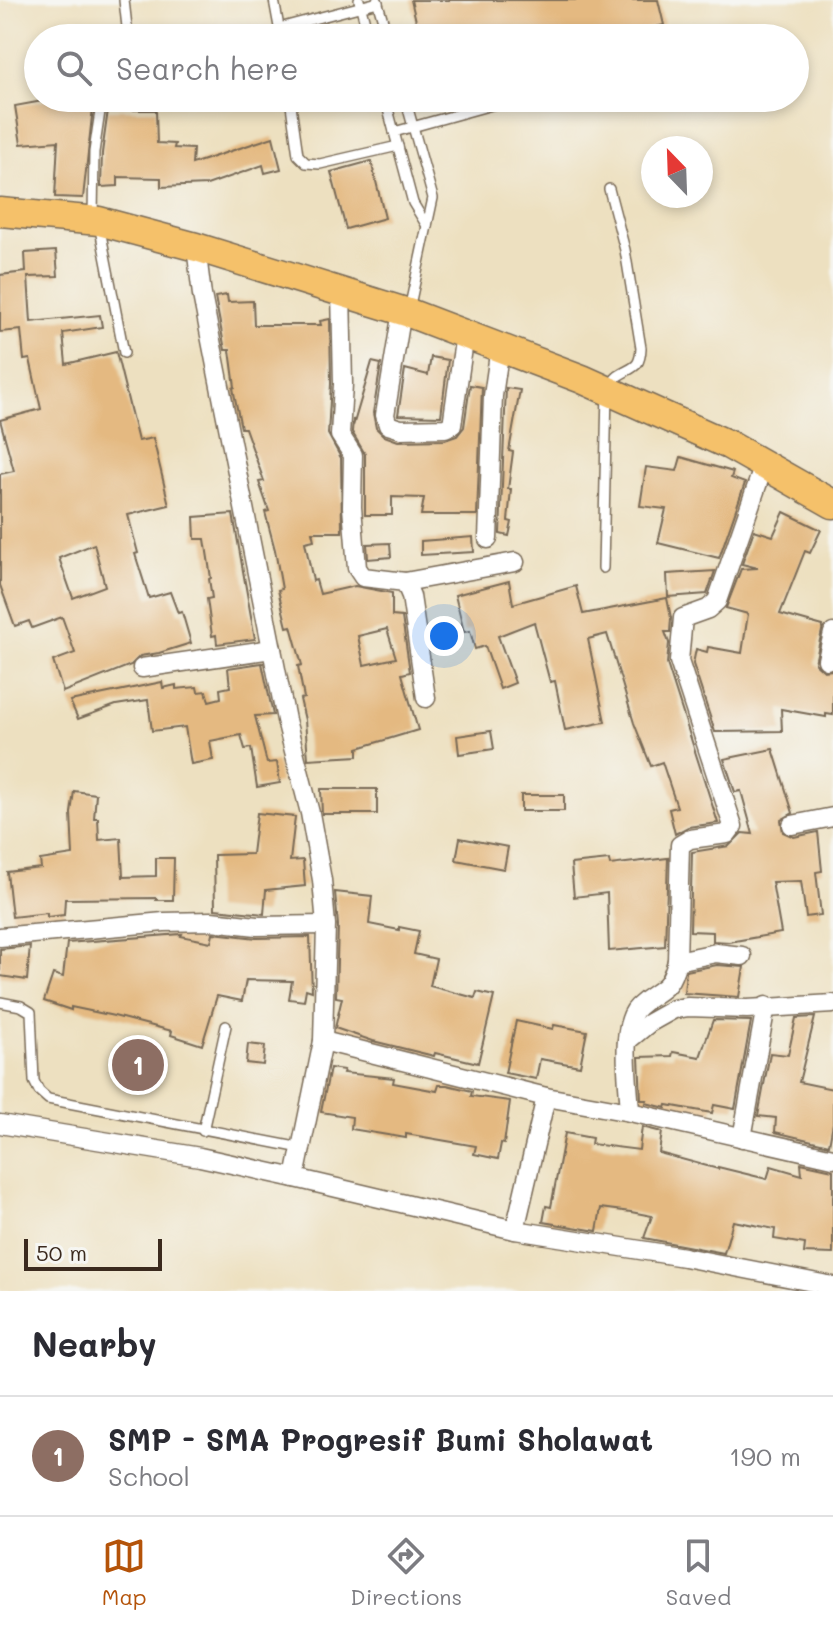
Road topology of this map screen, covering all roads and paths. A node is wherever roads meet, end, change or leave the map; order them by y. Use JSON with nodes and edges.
{"nodes":[{"id":1,"x":124,"y":0,"type":"edge"},
{"id":2,"x":274,"y":0,"type":"edge"},
{"id":3,"x":378,"y":1,"type":"edge"},
{"id":4,"x":360,"y":3,"type":"edge"},
{"id":5,"x":127,"y":24,"type":"edge"},
{"id":6,"x":278,"y":24,"type":"edge"},
{"id":7,"x":304,"y":24,"type":"edge"},
{"id":8,"x":365,"y":24,"type":"edge"},
{"id":9,"x":384,"y":24,"type":"edge"},
{"id":10,"x":100,"y":112,"type":"edge"},
{"id":11,"x":292,"y":112,"type":"edge"},
{"id":12,"x":389,"y":112,"type":"edge"},
{"id":13,"x":409,"y":112,"type":"edge"},
{"id":14,"x":469,"y":112,"type":"edge"},
{"id":15,"x":414,"y":128,"type":"junction"},
{"id":16,"x":394,"y":132,"type":"junction"},
{"id":17,"x":398,"y":146,"type":"junction"},
{"id":18,"x":609,"y":189,"type":"dead end"},
{"id":19,"x":0,"y":212,"type":"edge"},
{"id":20,"x":96,"y":221,"type":"junction"},
{"id":21,"x":427,"y":226,"type":"junction"},
{"id":22,"x":196,"y":247,"type":"junction"},
{"id":23,"x":341,"y":291,"type":"junction"},
{"id":24,"x":405,"y":312,"type":"junction"},
{"id":25,"x":465,"y":334,"type":"junction"},
{"id":26,"x":500,"y":347,"type":"junction"},
{"id":27,"x":124,"y":353,"type":"dead end"},
{"id":28,"x":607,"y":392,"type":"junction"},
{"id":29,"x":764,"y":465,"type":"junction"},
{"id":30,"x":833,"y":504,"type":"edge"},
{"id":31,"x":488,"y":539,"type":"dead end"},
{"id":32,"x":515,"y":562,"type":"dead end"},
{"id":33,"x":603,"y":568,"type":"dead end"},
{"id":34,"x":405,"y":582,"type":"junction"},
{"id":35,"x":833,"y":633,"type":"edge"},
{"id":36,"x":272,"y":649,"type":"junction"},
{"id":37,"x":827,"y":660,"type":"dead end"},
{"id":38,"x":142,"y":668,"type":"dead end"},
{"id":39,"x":426,"y":698,"type":"dead end"},
{"id":40,"x":833,"y":817,"type":"edge"},
{"id":41,"x":792,"y":825,"type":"dead end"},
{"id":42,"x":326,"y":925,"type":"junction"},
{"id":43,"x":0,"y":937,"type":"edge"},
{"id":44,"x":742,"y":956,"type":"dead end"},
{"id":45,"x":677,"y":961,"type":"junction"},
{"id":46,"x":0,"y":1002,"type":"edge"},
{"id":47,"x":833,"y":1004,"type":"edge"},
{"id":48,"x":766,"y":1006,"type":"junction"},
{"id":49,"x":226,"y":1026,"type":"dead end"},
{"id":50,"x":627,"y":1033,"type":"junction"},
{"id":51,"x":323,"y":1041,"type":"junction"},
{"id":52,"x":546,"y":1097,"type":"junction"},
{"id":53,"x":630,"y":1112,"type":"junction"},
{"id":54,"x":0,"y":1124,"type":"edge"},
{"id":55,"x":203,"y":1131,"type":"junction"},
{"id":56,"x":742,"y":1138,"type":"junction"},
{"id":57,"x":301,"y":1148,"type":"junction"},
{"id":58,"x":833,"y":1158,"type":"edge"},
{"id":59,"x":295,"y":1178,"type":"junction"},
{"id":60,"x":515,"y":1230,"type":"junction"},
{"id":61,"x":833,"y":1286,"type":"edge"}],
"edges":[{"from":1,"to":5,"type":"lane"},
{"from":2,"to":6,"type":"lane"},
{"from":3,"to":4,"type":"lane"},
{"from":3,"to":9,"type":"lane"},
{"from":4,"to":7,"type":"lane"},
{"from":4,"to":8,"type":"lane"},
{"from":10,"to":20,"type":"lane"},
{"from":11,"to":17,"type":"lane"},
{"from":12,"to":16,"type":"lane"},
{"from":13,"to":15,"type":"lane"},
{"from":14,"to":15,"type":"lane"},
{"from":15,"to":16,"type":"lane"},
{"from":15,"to":21,"type":"lane"},
{"from":16,"to":17,"type":"lane"},
{"from":17,"to":21,"type":"lane"},
{"from":18,"to":28,"type":"lane"},
{"from":19,"to":20,"type":"main road"},
{"from":20,"to":22,"type":"main road"},
{"from":20,"to":27,"type":"lane"},
{"from":21,"to":24,"type":"lane"},
{"from":22,"to":23,"type":"main road"},
{"from":22,"to":36,"type":"street"},
{"from":23,"to":24,"type":"main road"},
{"from":23,"to":34,"type":"street"},
{"from":24,"to":25,"type":"main road"},
{"from":24,"to":25,"type":"street"},
{"from":25,"to":26,"type":"main road"},
{"from":26,"to":28,"type":"main road"},
{"from":26,"to":31,"type":"street"},
{"from":28,"to":29,"type":"main road"},
{"from":28,"to":33,"type":"lane"},
{"from":29,"to":30,"type":"main road"},
{"from":29,"to":45,"type":"street"},
{"from":32,"to":34,"type":"street"},
{"from":34,"to":39,"type":"street"},
{"from":35,"to":37,"type":"street"},
{"from":36,"to":38,"type":"street"},
{"from":36,"to":42,"type":"street"},
{"from":40,"to":41,"type":"street"},
{"from":42,"to":43,"type":"street"},
{"from":42,"to":51,"type":"street"},
{"from":44,"to":45,"type":"street"},
{"from":45,"to":50,"type":"street"},
{"from":46,"to":55,"type":"lane"},
{"from":47,"to":48,"type":"street"},
{"from":48,"to":50,"type":"street"},
{"from":48,"to":56,"type":"street"},
{"from":49,"to":55,"type":"lane"},
{"from":50,"to":53,"type":"street"},
{"from":51,"to":52,"type":"street"},
{"from":51,"to":57,"type":"street"},
{"from":52,"to":53,"type":"street"},
{"from":52,"to":60,"type":"street"},
{"from":53,"to":56,"type":"street"},
{"from":54,"to":59,"type":"street"},
{"from":55,"to":57,"type":"lane"},
{"from":56,"to":58,"type":"street"},
{"from":57,"to":59,"type":"street"},
{"from":59,"to":60,"type":"street"},
{"from":60,"to":61,"type":"street"}]}
